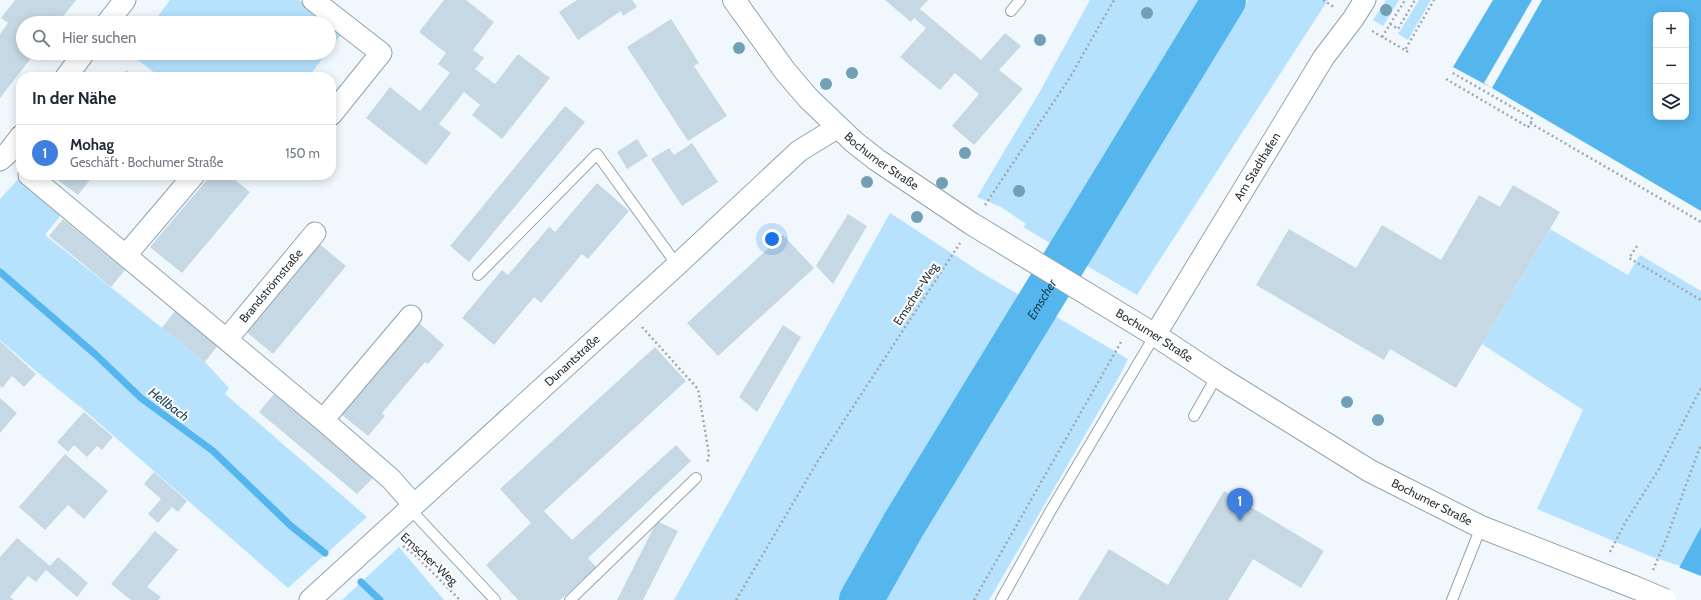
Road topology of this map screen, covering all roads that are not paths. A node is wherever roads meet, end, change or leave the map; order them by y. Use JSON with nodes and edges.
{"nodes":[{"id":1,"x":125,"y":0,"type":"edge"},
{"id":2,"x":313,"y":0,"type":"edge"},
{"id":3,"x":734,"y":0,"type":"edge"},
{"id":4,"x":1020,"y":0,"type":"edge"},
{"id":5,"x":1365,"y":0,"type":"edge"},
{"id":6,"x":1011,"y":11,"type":"dead end"},
{"id":7,"x":112,"y":16,"type":"edge"},
{"id":8,"x":334,"y":16,"type":"edge"},
{"id":9,"x":336,"y":18,"type":"edge"},
{"id":10,"x":79,"y":60,"type":"edge"},
{"id":11,"x":70,"y":72,"type":"edge"},
{"id":12,"x":336,"y":109,"type":"edge"},
{"id":13,"x":838,"y":127,"type":"junction"},
{"id":14,"x":16,"y":146,"type":"edge"},
{"id":15,"x":9,"y":161,"type":"edge"},
{"id":16,"x":35,"y":180,"type":"edge"},
{"id":17,"x":190,"y":180,"type":"edge"},
{"id":18,"x":315,"y":233,"type":"dead end"},
{"id":19,"x":126,"y":255,"type":"junction"},
{"id":20,"x":677,"y":265,"type":"junction"},
{"id":21,"x":478,"y":275,"type":"dead end"},
{"id":22,"x":411,"y":316,"type":"dead end"},
{"id":23,"x":1154,"y":336,"type":"junction"},
{"id":24,"x":227,"y":339,"type":"junction"},
{"id":25,"x":1217,"y":376,"type":"junction"},
{"id":26,"x":1194,"y":416,"type":"dead end"},
{"id":27,"x":323,"y":420,"type":"junction"},
{"id":28,"x":696,"y":478,"type":"road end"},
{"id":29,"x":412,"y":507,"type":"junction"},
{"id":30,"x":1481,"y":527,"type":"junction"},
{"id":31,"x":310,"y":600,"type":"edge"},
{"id":32,"x":495,"y":600,"type":"edge"},
{"id":33,"x":570,"y":600,"type":"edge"},
{"id":34,"x":1001,"y":600,"type":"edge"},
{"id":35,"x":1452,"y":600,"type":"edge"},
{"id":36,"x":1665,"y":600,"type":"edge"}],
"edges":[{"from":1,"to":7,"type":"street"},
{"from":2,"to":8,"type":"street"},
{"from":3,"to":13,"type":"main road","name":"Bochumer Straße"},
{"from":4,"to":6,"type":"lane"},
{"from":5,"to":23,"type":"street","name":"Am Stadthafen"},
{"from":9,"to":12,"type":"street"},
{"from":10,"to":11,"type":"street"},
{"from":13,"to":20,"type":"street","name":"Dunantstraße"},
{"from":13,"to":23,"type":"main road","name":"Bochumer Straße"},
{"from":14,"to":15,"type":"street"},
{"from":16,"to":19,"type":"street"},
{"from":17,"to":19,"type":"street"},
{"from":18,"to":24,"type":"street","name":"Brandströmstraße"},
{"from":19,"to":24,"type":"street"},
{"from":20,"to":21,"type":"lane"},
{"from":20,"to":29,"type":"street","name":"Dunantstraße"},
{"from":22,"to":27,"type":"street"},
{"from":23,"to":25,"type":"main road","name":"Bochumer Straße"},
{"from":23,"to":34,"type":"lane"},
{"from":24,"to":27,"type":"street"},
{"from":25,"to":26,"type":"lane"},
{"from":25,"to":30,"type":"main road","name":"Bochumer Straße"},
{"from":27,"to":29,"type":"street"},
{"from":28,"to":33,"type":"lane"},
{"from":29,"to":31,"type":"street","name":"Dunantstraße"},
{"from":29,"to":32,"type":"lane"},
{"from":30,"to":35,"type":"lane"},
{"from":30,"to":36,"type":"main road","name":"Bochumer Straße","bridge":true}]}
